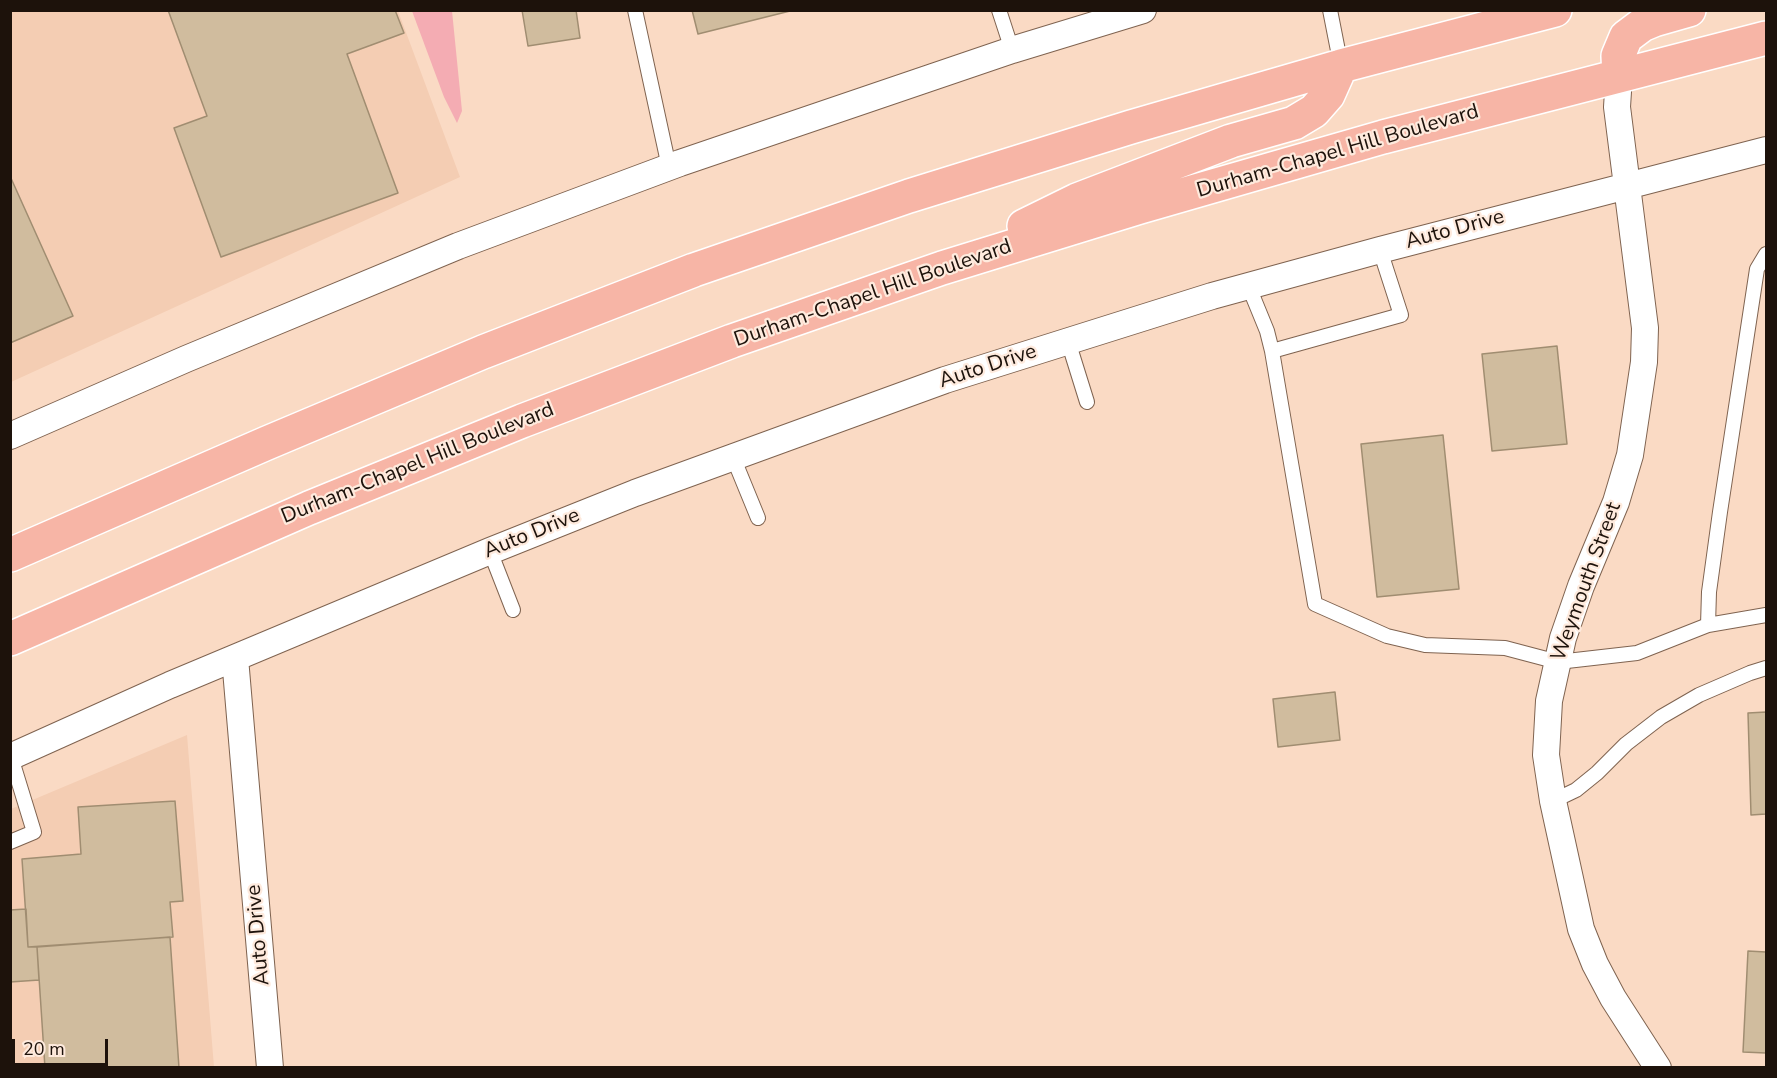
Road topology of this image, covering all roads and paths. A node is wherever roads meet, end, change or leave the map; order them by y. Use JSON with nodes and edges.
{"nodes":[{"id":1,"x":635,"y":10,"type":"edge"},
{"id":2,"x":999,"y":10,"type":"edge"},
{"id":3,"x":1143,"y":10,"type":"edge"},
{"id":4,"x":1330,"y":10,"type":"edge"},
{"id":5,"x":1555,"y":10,"type":"edge"},
{"id":6,"x":1689,"y":10,"type":"edge"},
{"id":7,"x":1767,"y":38,"type":"edge"},
{"id":8,"x":1012,"y":50,"type":"junction"},
{"id":9,"x":1341,"y":66,"type":"junction"},
{"id":10,"x":1619,"y":76,"type":"junction"},
{"id":11,"x":1767,"y":150,"type":"edge"},
{"id":12,"x":669,"y":168,"type":"junction"},
{"id":13,"x":1627,"y":187,"type":"junction"},
{"id":14,"x":1380,"y":250,"type":"junction"},
{"id":15,"x":1767,"y":254,"type":"edge"},
{"id":16,"x":942,"y":268,"type":"junction"},
{"id":17,"x":1249,"y":287,"type":"junction"},
{"id":18,"x":1068,"y":341,"type":"junction"},
{"id":19,"x":1272,"y":351,"type":"junction"},
{"id":20,"x":1087,"y":402,"type":"dead end"},
{"id":21,"x":10,"y":436,"type":"edge"},
{"id":22,"x":733,"y":457,"type":"junction"},
{"id":23,"x":758,"y":518,"type":"dead end"},
{"id":24,"x":490,"y":551,"type":"junction"},
{"id":25,"x":10,"y":555,"type":"edge"},
{"id":26,"x":513,"y":610,"type":"dead end"},
{"id":27,"x":1767,"y":615,"type":"edge"},
{"id":28,"x":1708,"y":625,"type":"junction"},
{"id":29,"x":10,"y":639,"type":"edge"},
{"id":30,"x":235,"y":658,"type":"junction"},
{"id":31,"x":1558,"y":662,"type":"junction"},
{"id":32,"x":1767,"y":668,"type":"edge"},
{"id":33,"x":11,"y":757,"type":"edge"},
{"id":34,"x":1553,"y":801,"type":"junction"},
{"id":35,"x":10,"y":842,"type":"edge"},
{"id":36,"x":270,"y":1068,"type":"edge"},
{"id":37,"x":1659,"y":1068,"type":"edge"}],
"edges":[{"from":1,"to":12,"type":"lane"},
{"from":2,"to":8,"type":"lane"},
{"from":3,"to":8,"type":"street"},
{"from":4,"to":9,"type":"lane"},
{"from":5,"to":9,"type":"main road"},
{"from":6,"to":10,"type":"main road"},
{"from":7,"to":10,"type":"main road","name":"Durham-Chapel Hill Boulevard"},
{"from":8,"to":12,"type":"street"},
{"from":9,"to":16,"type":"main road"},
{"from":9,"to":25,"type":"main road"},
{"from":10,"to":13,"type":"street","name":"Weymouth Street"},
{"from":10,"to":16,"type":"main road","name":"Durham-Chapel Hill Boulevard"},
{"from":11,"to":13,"type":"street","name":"Auto Drive"},
{"from":12,"to":21,"type":"street"},
{"from":13,"to":14,"type":"street","name":"Auto Drive"},
{"from":13,"to":31,"type":"street","name":"Weymouth Street"},
{"from":14,"to":17,"type":"street","name":"Auto Drive"},
{"from":14,"to":19,"type":"lane"},
{"from":15,"to":28,"type":"lane"},
{"from":16,"to":29,"type":"main road","name":"Durham-Chapel Hill Boulevard"},
{"from":17,"to":18,"type":"street","name":"Auto Drive"},
{"from":17,"to":19,"type":"lane"},
{"from":18,"to":20,"type":"lane"},
{"from":18,"to":22,"type":"street","name":"Auto Drive"},
{"from":19,"to":31,"type":"lane"},
{"from":22,"to":23,"type":"lane"},
{"from":22,"to":24,"type":"street","name":"Auto Drive"},
{"from":24,"to":26,"type":"lane"},
{"from":24,"to":30,"type":"street","name":"Auto Drive"},
{"from":27,"to":28,"type":"lane"},
{"from":28,"to":31,"type":"lane"},
{"from":30,"to":33,"type":"street","name":"Auto Drive"},
{"from":30,"to":36,"type":"street","name":"Auto Drive"},
{"from":31,"to":34,"type":"street","name":"Weymouth Street"},
{"from":32,"to":34,"type":"lane"},
{"from":33,"to":35,"type":"lane"},
{"from":34,"to":37,"type":"street","name":"Weymouth Street"}]}
